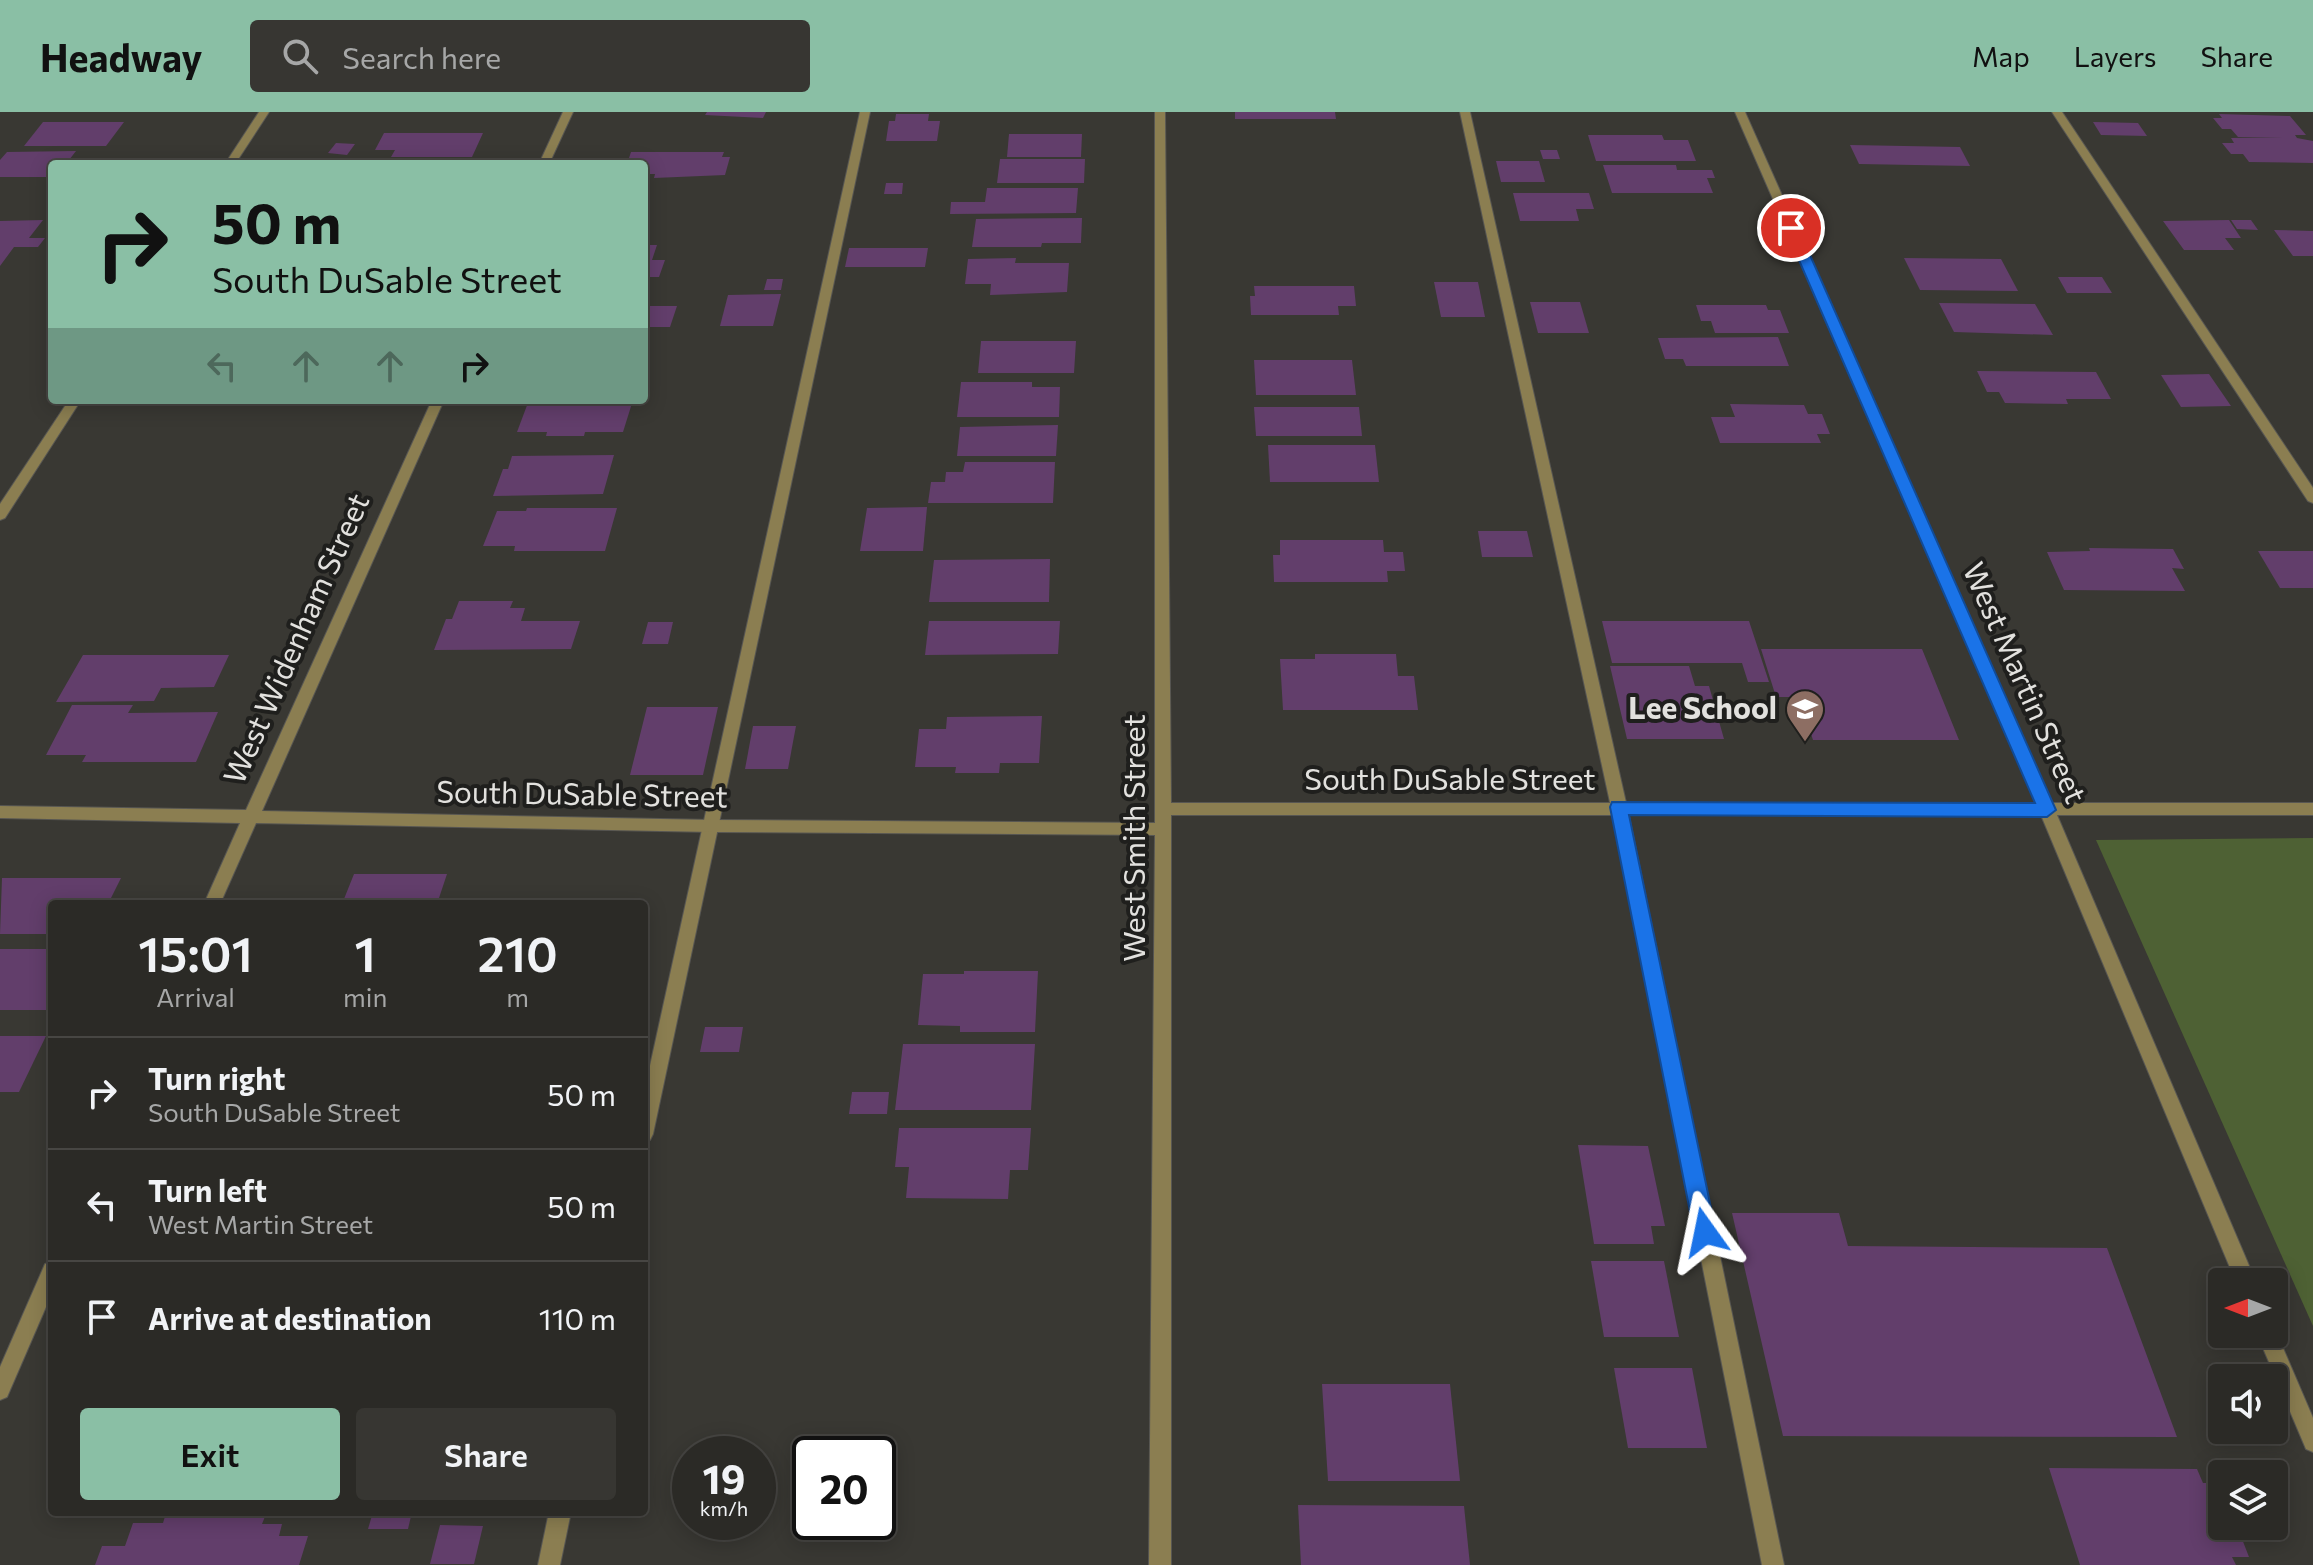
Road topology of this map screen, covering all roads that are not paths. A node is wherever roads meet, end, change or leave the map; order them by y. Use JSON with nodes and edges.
{"nodes":[{"id":1,"x":264,"y":112,"type":"edge"},
{"id":2,"x":568,"y":112,"type":"edge"},
{"id":3,"x":865,"y":112,"type":"edge"},
{"id":4,"x":1160,"y":112,"type":"edge"},
{"id":5,"x":1465,"y":112,"type":"edge"},
{"id":6,"x":1740,"y":112,"type":"edge"},
{"id":7,"x":2057,"y":112,"type":"edge"},
{"id":8,"x":233,"y":160,"type":"edge"},
{"id":9,"x":546,"y":160,"type":"edge"},
{"id":10,"x":72,"y":404,"type":"edge"},
{"id":11,"x":436,"y":404,"type":"edge"},
{"id":12,"x":2313,"y":498,"type":"edge"},
{"id":13,"x":0,"y":515,"type":"edge"},
{"id":14,"x":1619,"y":807,"type":"junction"},
{"id":15,"x":1163,"y":809,"type":"junction"},
{"id":16,"x":2313,"y":809,"type":"edge"},
{"id":17,"x":2047,"y":810,"type":"junction"},
{"id":18,"x":0,"y":812,"type":"edge"},
{"id":19,"x":250,"y":816,"type":"junction"},
{"id":20,"x":712,"y":826,"type":"junction"},
{"id":21,"x":1163,"y":829,"type":"junction"},
{"id":22,"x":214,"y":900,"type":"edge"},
{"id":23,"x":648,"y":1116,"type":"edge"},
{"id":24,"x":2240,"y":1268,"type":"edge"},
{"id":25,"x":48,"y":1280,"type":"edge"},
{"id":26,"x":2273,"y":1348,"type":"edge"},
{"id":27,"x":0,"y":1390,"type":"edge"},
{"id":28,"x":2313,"y":1442,"type":"edge"},
{"id":29,"x":559,"y":1516,"type":"edge"},
{"id":30,"x":549,"y":1565,"type":"edge"},
{"id":31,"x":1160,"y":1565,"type":"edge"},
{"id":32,"x":1773,"y":1565,"type":"edge"}],
"edges":[{"from":1,"to":8,"type":"street"},
{"from":2,"to":9,"type":"street"},
{"from":3,"to":20,"type":"street"},
{"from":4,"to":15,"type":"street","name":"West Smith Street"},
{"from":5,"to":14,"type":"street"},
{"from":6,"to":17,"type":"street","name":"West Martin Street"},
{"from":7,"to":12,"type":"street"},
{"from":10,"to":13,"type":"street"},
{"from":11,"to":19,"type":"street","name":"West Widenham Street"},
{"from":14,"to":15,"type":"street","name":"South DuSable Street"},
{"from":14,"to":17,"type":"street","name":"South DuSable Street"},
{"from":14,"to":32,"type":"street"},
{"from":15,"to":21,"type":"street","name":"West Smith Street"},
{"from":16,"to":17,"type":"street","name":"South DuSable Street"},
{"from":17,"to":24,"type":"street","name":"West Martin Street"},
{"from":18,"to":19,"type":"street","name":"South DuSable Street"},
{"from":19,"to":20,"type":"street","name":"South DuSable Street"},
{"from":19,"to":22,"type":"street","name":"West Widenham Street"},
{"from":20,"to":21,"type":"street","name":"South DuSable Street"},
{"from":20,"to":23,"type":"street"},
{"from":21,"to":31,"type":"street","name":"West Smith Street"},
{"from":25,"to":27,"type":"street"},
{"from":26,"to":28,"type":"street"},
{"from":29,"to":30,"type":"street"}]}
